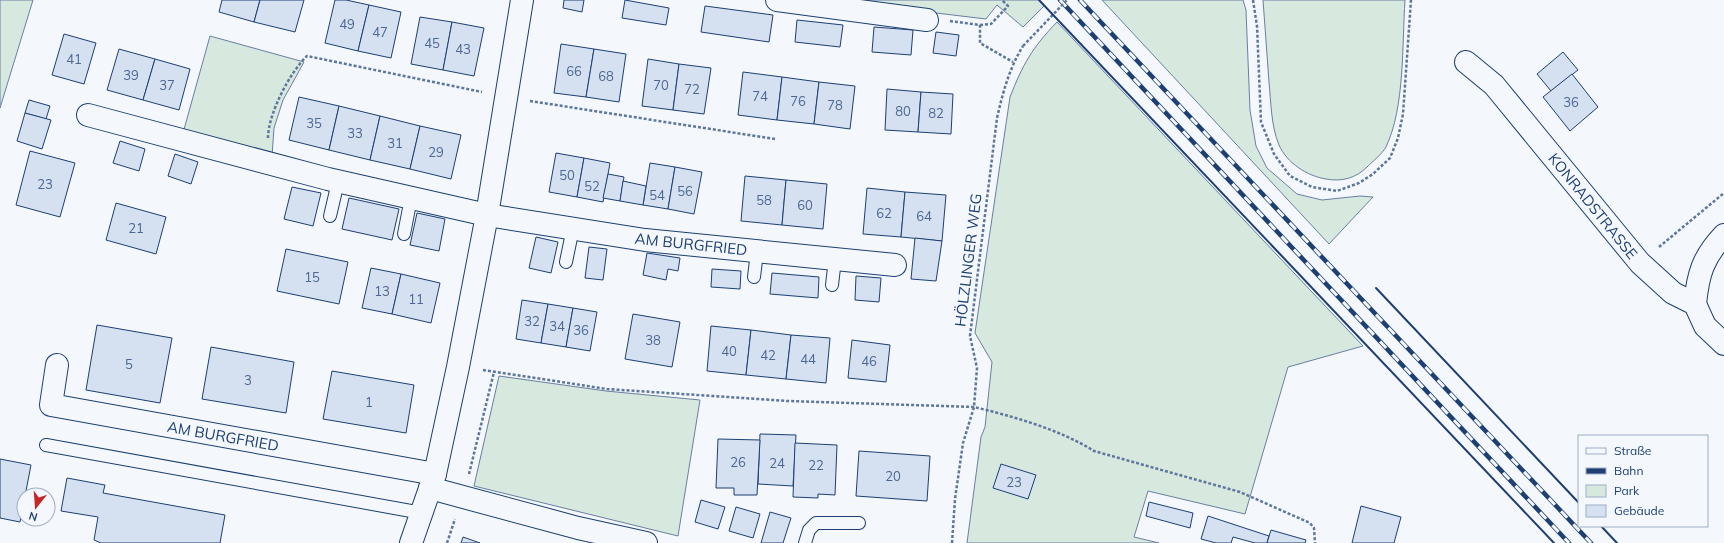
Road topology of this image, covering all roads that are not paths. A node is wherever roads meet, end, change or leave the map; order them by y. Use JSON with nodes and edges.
{"nodes":[{"id":1,"x":522,"y":0,"type":"edge"},
{"id":2,"x":777,"y":0,"type":"edge"},
{"id":3,"x":927,"y":20,"type":"road end"},
{"id":4,"x":1466,"y":62,"type":"dead end"},
{"id":5,"x":88,"y":115,"type":"dead end"},
{"id":6,"x":338,"y":182,"type":"junction"},
{"id":7,"x":411,"y":198,"type":"junction"},
{"id":8,"x":487,"y":215,"type":"junction"},
{"id":9,"x":330,"y":216,"type":"dead end"},
{"id":10,"x":573,"y":228,"type":"junction"},
{"id":11,"x":404,"y":234,"type":"dead end"},
{"id":12,"x":1724,"y":235,"type":"edge"},
{"id":13,"x":756,"y":252,"type":"junction"},
{"id":14,"x":835,"y":259,"type":"junction"},
{"id":15,"x":566,"y":262,"type":"dead end"},
{"id":16,"x":895,"y":265,"type":"dead end"},
{"id":17,"x":754,"y":277,"type":"dead end"},
{"id":18,"x":832,"y":286,"type":"dead end"},
{"id":19,"x":1695,"y":304,"type":"junction"},
{"id":20,"x":1724,"y":344,"type":"edge"},
{"id":21,"x":57,"y":365,"type":"dead end"},
{"id":22,"x":46,"y":445,"type":"dead end"},
{"id":23,"x":433,"y":481,"type":"junction"},
{"id":24,"x":422,"y":513,"type":"junction"},
{"id":25,"x":859,"y":523,"type":"dead end"},
{"id":26,"x":410,"y":543,"type":"edge"},
{"id":27,"x":646,"y":543,"type":"edge"},
{"id":28,"x":805,"y":543,"type":"edge"}],
"edges":[{"from":1,"to":8,"type":"street"},
{"from":2,"to":3,"type":"street"},
{"from":4,"to":19,"type":"street","name":"KONRADSTRASSE"},
{"from":5,"to":6,"type":"street","name":"AM BURGFRIED"},
{"from":6,"to":7,"type":"street","name":"AM BURGFRIED"},
{"from":6,"to":9,"type":"lane"},
{"from":7,"to":8,"type":"street","name":"AM BURGFRIED"},
{"from":7,"to":11,"type":"lane"},
{"from":8,"to":10,"type":"street","name":"AM BURGFRIED"},
{"from":8,"to":23,"type":"street"},
{"from":10,"to":13,"type":"street","name":"AM BURGFRIED"},
{"from":10,"to":15,"type":"lane"},
{"from":12,"to":19,"type":"street"},
{"from":13,"to":14,"type":"street","name":"AM BURGFRIED"},
{"from":13,"to":17,"type":"lane"},
{"from":14,"to":16,"type":"street","name":"AM BURGFRIED"},
{"from":14,"to":18,"type":"lane"},
{"from":19,"to":20,"type":"street"},
{"from":21,"to":23,"type":"street","name":"AM BURGFRIED"},
{"from":22,"to":24,"type":"lane"},
{"from":23,"to":24,"type":"street"},
{"from":23,"to":27,"type":"street","name":"AM BURGFRIED"},
{"from":24,"to":26,"type":"street"},
{"from":25,"to":28,"type":"lane"}]}
